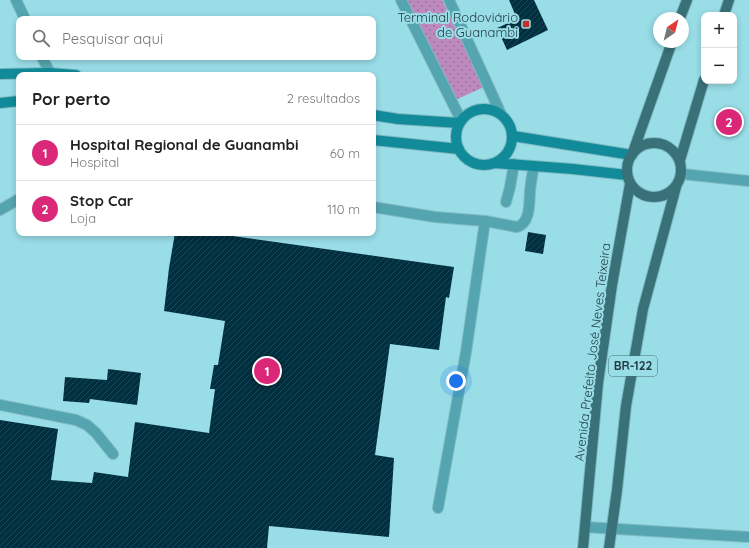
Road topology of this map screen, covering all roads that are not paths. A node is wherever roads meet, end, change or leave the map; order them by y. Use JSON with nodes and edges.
{"nodes":[{"id":1,"x":16,"y":0,"type":"edge"},
{"id":2,"x":401,"y":0,"type":"edge"},
{"id":3,"x":449,"y":0,"type":"edge"},
{"id":4,"x":687,"y":0,"type":"edge"},
{"id":5,"x":729,"y":0,"type":"edge"},
{"id":6,"x":682,"y":12,"type":"edge"},
{"id":7,"x":725,"y":12,"type":"edge"},
{"id":8,"x":24,"y":16,"type":"edge"},
{"id":9,"x":670,"y":48,"type":"edge"},
{"id":10,"x":44,"y":60,"type":"edge"},
{"id":11,"x":50,"y":72,"type":"edge"},
{"id":12,"x":0,"y":74,"type":"edge"},
{"id":13,"x":16,"y":74,"type":"edge"},
{"id":14,"x":703,"y":84,"type":"edge"},
{"id":15,"x":16,"y":102,"type":"edge"},
{"id":16,"x":0,"y":103,"type":"edge"},
{"id":17,"x":501,"y":114,"type":"junction"},
{"id":18,"x":376,"y":115,"type":"edge"},
{"id":19,"x":460,"y":122,"type":"junction"},
{"id":20,"x":513,"y":136,"type":"junction"},
{"id":21,"x":376,"y":140,"type":"edge"},
{"id":22,"x":459,"y":149,"type":"junction"},
{"id":23,"x":632,"y":153,"type":"junction"},
{"id":24,"x":680,"y":160,"type":"junction"},
{"id":25,"x":495,"y":163,"type":"junction"},
{"id":26,"x":514,"y":164,"type":"junction"},
{"id":27,"x":534,"y":166,"type":"junction"},
{"id":28,"x":682,"y":174,"type":"junction"},
{"id":29,"x":628,"y":180,"type":"junction"},
{"id":30,"x":749,"y":181,"type":"edge"},
{"id":31,"x":676,"y":187,"type":"junction"},
{"id":32,"x":16,"y":201,"type":"edge"},
{"id":33,"x":506,"y":202,"type":"dead end"},
{"id":34,"x":376,"y":207,"type":"edge"},
{"id":35,"x":0,"y":210,"type":"edge"},
{"id":36,"x":485,"y":221,"type":"junction"},
{"id":37,"x":0,"y":405,"type":"edge"},
{"id":38,"x":113,"y":454,"type":"dead end"},
{"id":39,"x":438,"y":508,"type":"dead end"},
{"id":40,"x":585,"y":527,"type":"junction"},
{"id":41,"x":611,"y":529,"type":"junction"},
{"id":42,"x":749,"y":537,"type":"edge"},
{"id":43,"x":583,"y":548,"type":"edge"},
{"id":44,"x":609,"y":548,"type":"edge"}],
"edges":[{"from":1,"to":8,"type":"street"},
{"from":2,"to":19,"type":"street"},
{"from":3,"to":17,"type":"street"},
{"from":4,"to":6,"type":"main road"},
{"from":5,"to":7,"type":"main road"},
{"from":9,"to":23,"type":"main road","number":"BR-122"},
{"from":10,"to":11,"type":"street"},
{"from":12,"to":13,"type":"main road"},
{"from":14,"to":24,"type":"main road"},
{"from":15,"to":16,"type":"main road"},
{"from":17,"to":19,"type":"main road"},
{"from":17,"to":20,"type":"main road"},
{"from":18,"to":19,"type":"main road"},
{"from":19,"to":22,"type":"main road"},
{"from":20,"to":23,"type":"main road"},
{"from":20,"to":25,"type":"main road"},
{"from":21,"to":22,"type":"main road"},
{"from":22,"to":25,"type":"main road"},
{"from":23,"to":24,"type":"main road"},
{"from":23,"to":29,"type":"main road","number":"BR-122"},
{"from":24,"to":28,"type":"main road"},
{"from":25,"to":26,"type":"main road"},
{"from":26,"to":27,"type":"main road"},
{"from":26,"to":33,"type":"street"},
{"from":27,"to":29,"type":"main road"},
{"from":27,"to":36,"type":"street"},
{"from":28,"to":30,"type":"street"},
{"from":28,"to":31,"type":"main road","number":"BR-122"},
{"from":29,"to":31,"type":"main road"},
{"from":29,"to":40,"type":"main road","name":"Avenida Prefeito José Neves Teixeira","number":"BR-122"},
{"from":31,"to":41,"type":"main road","number":"BR-122"},
{"from":32,"to":35,"type":"street"},
{"from":34,"to":36,"type":"street"},
{"from":36,"to":39,"type":"street"},
{"from":37,"to":38,"type":"street"},
{"from":40,"to":41,"type":"street"},
{"from":40,"to":43,"type":"main road","name":"Avenida Prefeito José Neves Teixeira","number":"BR-122"},
{"from":41,"to":42,"type":"street"},
{"from":41,"to":44,"type":"main road","number":"BR-122"}]}
